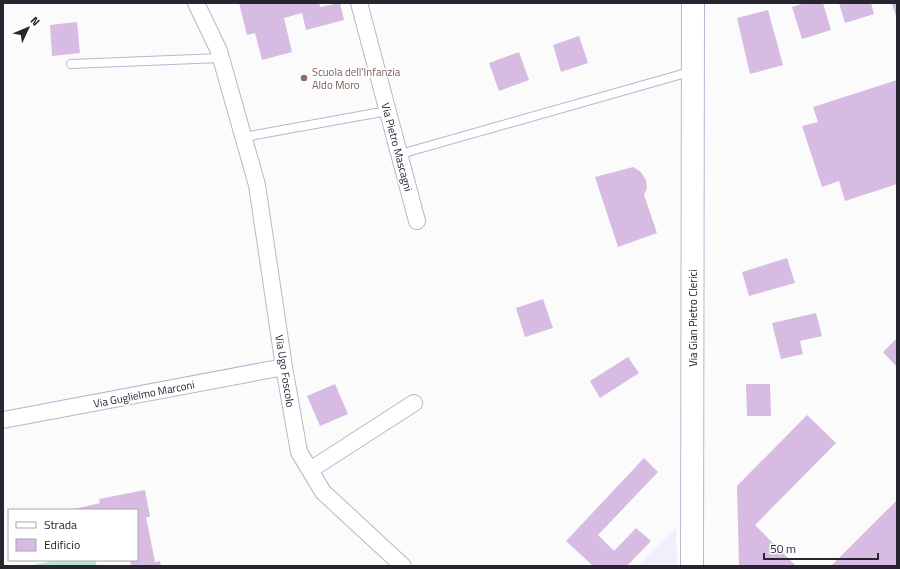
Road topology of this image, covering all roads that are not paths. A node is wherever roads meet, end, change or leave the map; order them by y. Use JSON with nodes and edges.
{"nodes":[{"id":1,"x":196,"y":3,"type":"edge"},
{"id":2,"x":359,"y":3,"type":"edge"},
{"id":3,"x":693,"y":3,"type":"edge"},
{"id":4,"x":221,"y":58,"type":"junction"},
{"id":5,"x":71,"y":64,"type":"dead end"},
{"id":6,"x":693,"y":71,"type":"junction"},
{"id":7,"x":387,"y":111,"type":"junction"},
{"id":8,"x":244,"y":137,"type":"junction"},
{"id":9,"x":399,"y":155,"type":"junction"},
{"id":10,"x":417,"y":221,"type":"dead end"},
{"id":11,"x":284,"y":367,"type":"junction"},
{"id":12,"x":414,"y":403,"type":"dead end"},
{"id":13,"x":3,"y":420,"type":"edge"},
{"id":14,"x":310,"y":470,"type":"junction"},
{"id":15,"x":403,"y":566,"type":"edge"},
{"id":16,"x":692,"y":566,"type":"edge"}],
"edges":[{"from":1,"to":4,"type":"street","name":"Via Ugo Foscolo"},
{"from":2,"to":7,"type":"street","name":"Via Pietro Mascagni"},
{"from":3,"to":6,"type":"main road","name":"Via Gian Pietro Clerici"},
{"from":4,"to":5,"type":"lane"},
{"from":4,"to":8,"type":"street","name":"Via Ugo Foscolo"},
{"from":6,"to":9,"type":"lane"},
{"from":6,"to":16,"type":"main road","name":"Via Gian Pietro Clerici"},
{"from":7,"to":8,"type":"lane"},
{"from":7,"to":9,"type":"street","name":"Via Pietro Mascagni"},
{"from":8,"to":11,"type":"street","name":"Via Ugo Foscolo"},
{"from":9,"to":10,"type":"street","name":"Via Pietro Mascagni"},
{"from":11,"to":13,"type":"street","name":"Via Guglielmo Marconi"},
{"from":11,"to":14,"type":"street","name":"Via Ugo Foscolo"},
{"from":12,"to":14,"type":"street"},
{"from":14,"to":15,"type":"street","name":"Via Ugo Foscolo"}]}
